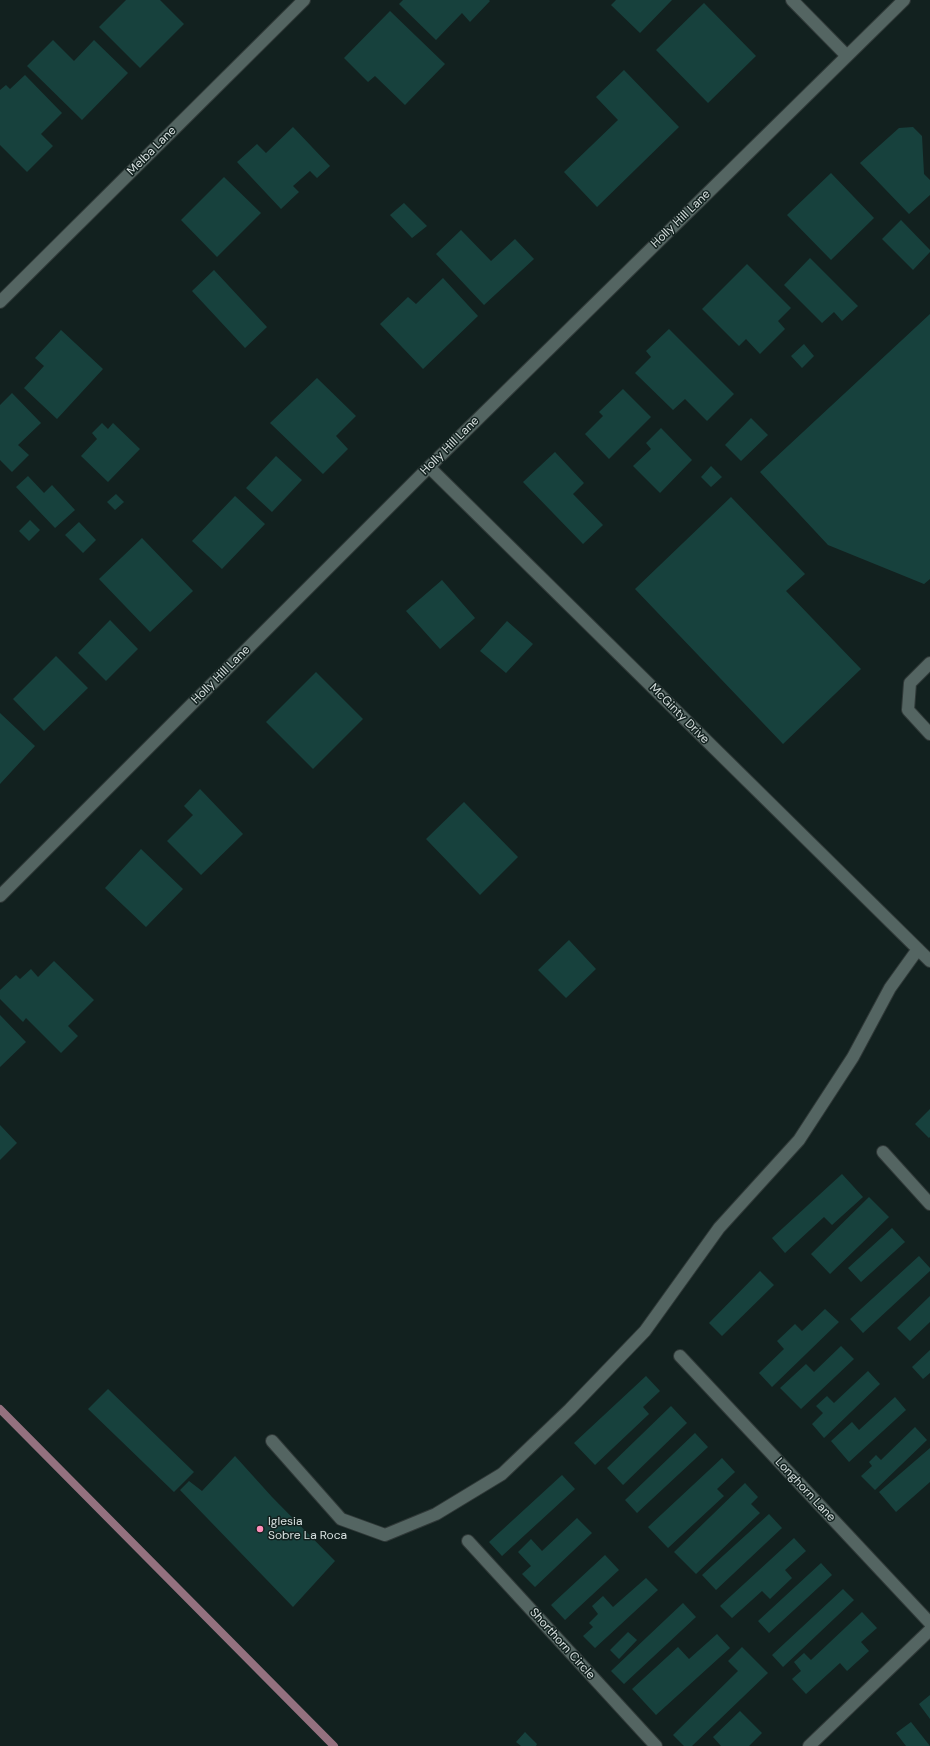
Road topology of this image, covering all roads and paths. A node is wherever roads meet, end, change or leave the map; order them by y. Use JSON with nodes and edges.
{"nodes":[{"id":1,"x":304,"y":0,"type":"edge"},
{"id":2,"x":792,"y":0,"type":"edge"},
{"id":3,"x":904,"y":0,"type":"edge"},
{"id":4,"x":847,"y":56,"type":"junction"},
{"id":5,"x":0,"y":302,"type":"edge"},
{"id":6,"x":429,"y":467,"type":"junction"},
{"id":7,"x":930,"y":664,"type":"edge"},
{"id":8,"x":930,"y":734,"type":"edge"},
{"id":9,"x":0,"y":896,"type":"edge"},
{"id":10,"x":918,"y":949,"type":"junction"},
{"id":11,"x":930,"y":961,"type":"edge"},
{"id":12,"x":883,"y":1152,"type":"dead end"},
{"id":13,"x":930,"y":1204,"type":"edge"},
{"id":14,"x":680,"y":1356,"type":"dead end"},
{"id":15,"x":272,"y":1441,"type":"dead end"},
{"id":16,"x":468,"y":1541,"type":"dead end"},
{"id":17,"x":930,"y":1623,"type":"edge"},
{"id":18,"x":930,"y":1630,"type":"edge"},
{"id":19,"x":656,"y":1746,"type":"edge"},
{"id":20,"x":809,"y":1746,"type":"edge"}],
"edges":[{"from":1,"to":5,"type":"street","name":"Melba Lane"},
{"from":2,"to":4,"type":"street"},
{"from":3,"to":4,"type":"street","name":"Holly Hill Lane"},
{"from":4,"to":6,"type":"street","name":"Holly Hill Lane"},
{"from":6,"to":9,"type":"street","name":"Holly Hill Lane"},
{"from":6,"to":10,"type":"street","name":"McGinty Drive"},
{"from":7,"to":8,"type":"street"},
{"from":10,"to":11,"type":"street","name":"McGinty Drive"},
{"from":10,"to":15,"type":"street"},
{"from":12,"to":13,"type":"street"},
{"from":14,"to":17,"type":"street","name":"Longhorn Lane"},
{"from":16,"to":19,"type":"street","name":"Shorthorn Circle"},
{"from":18,"to":20,"type":"street"}]}
